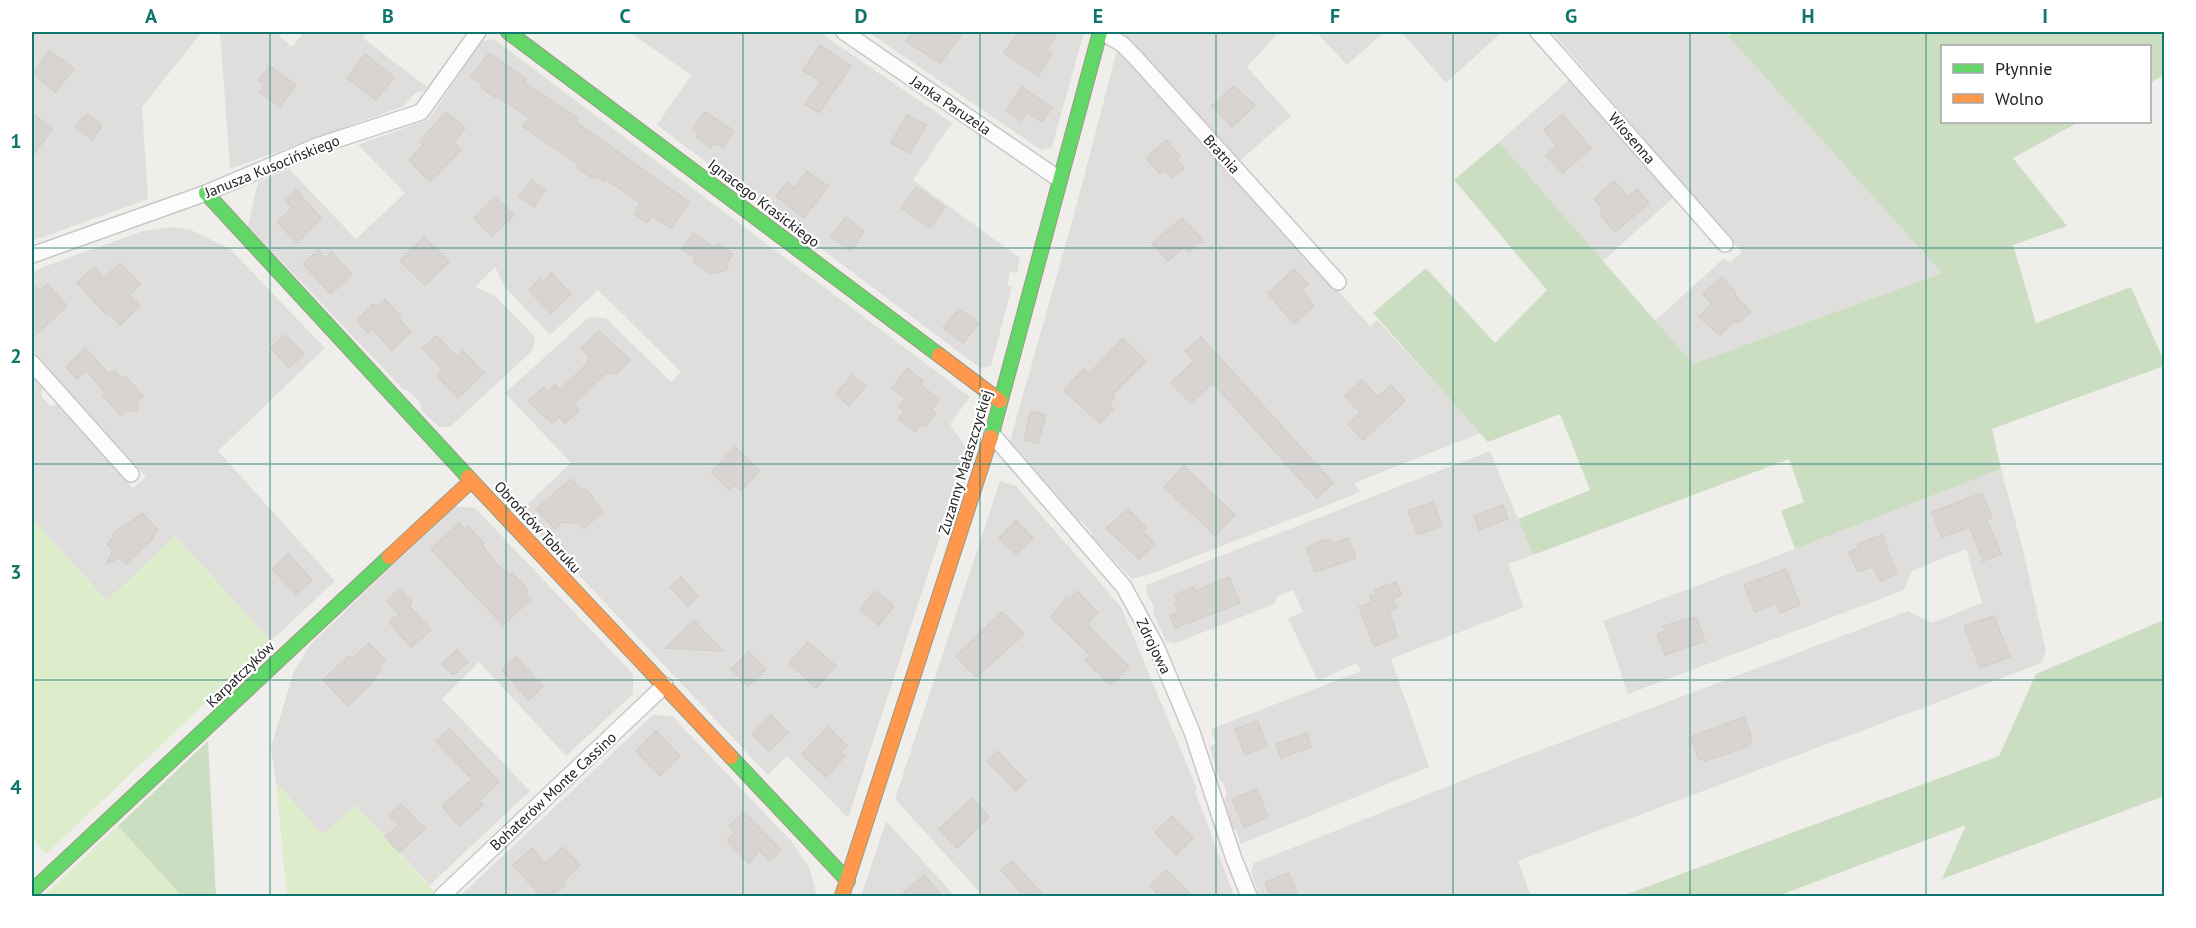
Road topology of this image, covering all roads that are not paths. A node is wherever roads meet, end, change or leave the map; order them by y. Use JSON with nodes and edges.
{"nodes":[{"id":1,"x":478,"y":32,"type":"edge"},
{"id":2,"x":508,"y":32,"type":"edge"},
{"id":3,"x":844,"y":32,"type":"edge"},
{"id":4,"x":1101,"y":32,"type":"edge"},
{"id":5,"x":1538,"y":32,"type":"edge"},
{"id":6,"x":1059,"y":179,"type":"junction"},
{"id":7,"x":206,"y":193,"type":"junction"},
{"id":8,"x":1725,"y":244,"type":"dead end"},
{"id":9,"x":32,"y":255,"type":"edge"},
{"id":10,"x":1338,"y":282,"type":"dead end"},
{"id":11,"x":32,"y":363,"type":"edge"},
{"id":12,"x":1000,"y":401,"type":"junction"},
{"id":13,"x":992,"y":434,"type":"junction"},
{"id":14,"x":131,"y":474,"type":"dead end"},
{"id":15,"x":471,"y":481,"type":"junction"},
{"id":16,"x":664,"y":685,"type":"junction"},
{"id":17,"x":848,"y":881,"type":"junction"},
{"id":18,"x":32,"y":891,"type":"edge"},
{"id":19,"x":442,"y":897,"type":"edge"},
{"id":20,"x":842,"y":897,"type":"edge"},
{"id":21,"x":1250,"y":897,"type":"edge"}],
"edges":[{"from":1,"to":7,"type":"street","name":"Janusza Kusocińskiego"},
{"from":2,"to":12,"type":"street","name":"Ignacego Krasickiego"},
{"from":3,"to":6,"type":"street","name":"Janka Paruzela"},
{"from":4,"to":6,"type":"street","name":"Zuzanny Małaszczyckiej"},
{"from":4,"to":10,"type":"street","name":"Bratnia"},
{"from":5,"to":8,"type":"street","name":"Wiosenna"},
{"from":6,"to":12,"type":"street","name":"Zuzanny Małaszczyckiej"},
{"from":7,"to":9,"type":"street","name":"Janusza Kusocińskiego"},
{"from":7,"to":15,"type":"street","name":"Obrońców Tobruku"},
{"from":11,"to":14,"type":"street"},
{"from":12,"to":13,"type":"street","name":"Zuzanny Małaszczyckiej"},
{"from":13,"to":17,"type":"street","name":"Zuzanny Małaszczyckiej"},
{"from":13,"to":21,"type":"street","name":"Zdrojowa"},
{"from":15,"to":16,"type":"street","name":"Obrońców Tobruku"},
{"from":15,"to":18,"type":"street","name":"Karpatczyków"},
{"from":16,"to":17,"type":"street","name":"Obrońców Tobruku"},
{"from":16,"to":19,"type":"street","name":"Bohaterów Monte Cassino"},
{"from":17,"to":20,"type":"street","name":"Zuzanny Małaszczyckiej"}]}
